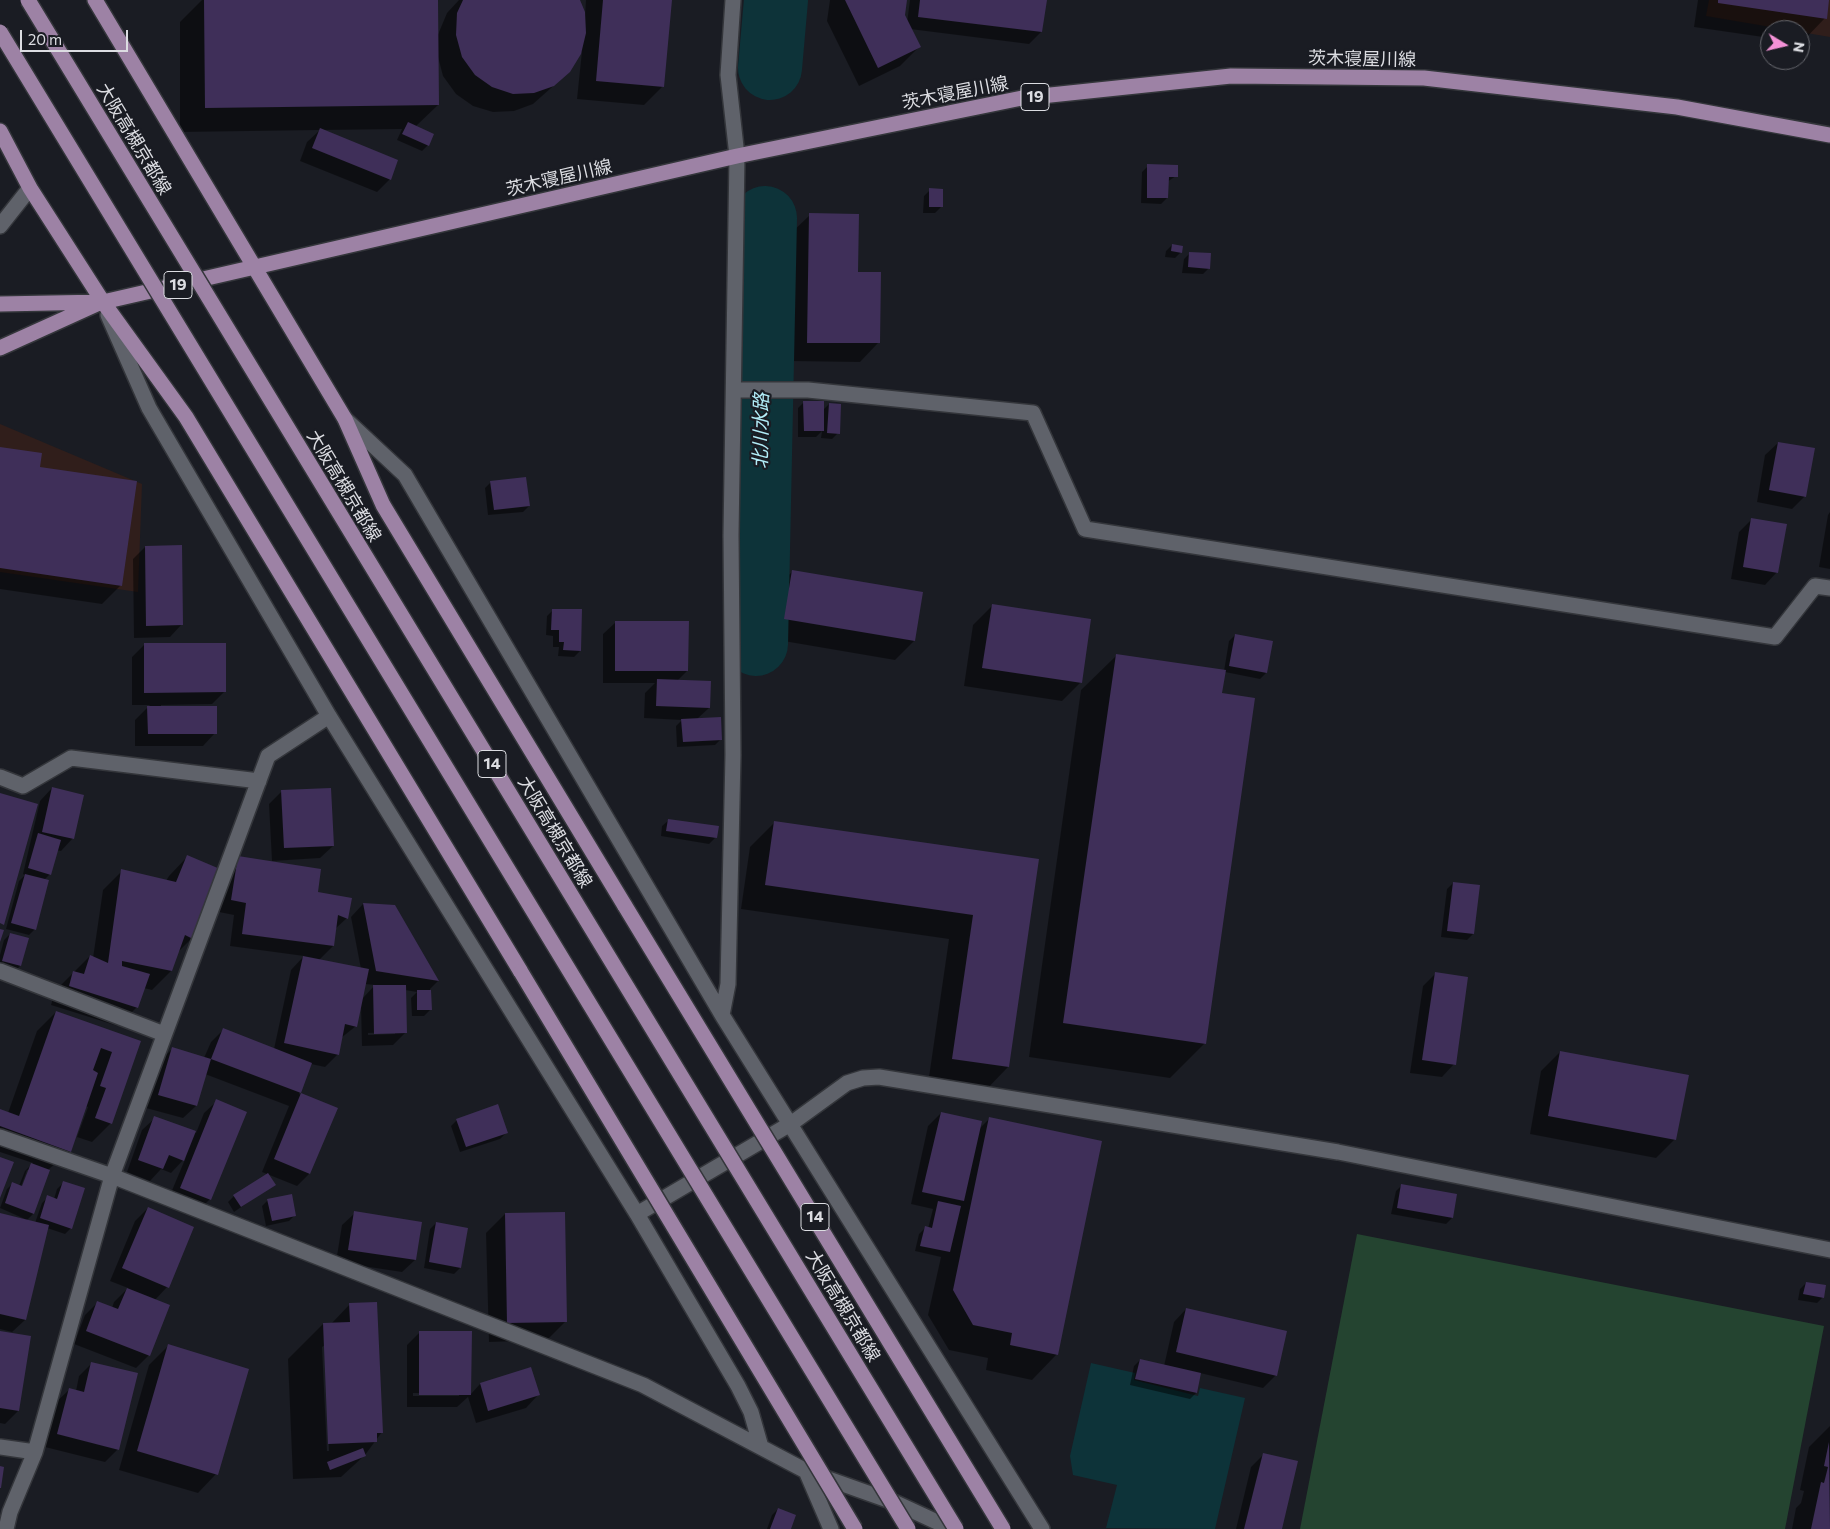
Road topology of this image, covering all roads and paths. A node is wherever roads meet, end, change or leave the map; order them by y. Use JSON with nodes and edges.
{"nodes":[{"id":1,"x":28,"y":0,"type":"edge"},
{"id":2,"x":95,"y":0,"type":"edge"},
{"id":3,"x":733,"y":0,"type":"edge"},
{"id":4,"x":0,"y":32,"type":"edge"},
{"id":5,"x":0,"y":132,"type":"edge"},
{"id":6,"x":1830,"y":136,"type":"edge"},
{"id":7,"x":737,"y":156,"type":"junction"},
{"id":8,"x":30,"y":188,"type":"junction"},
{"id":9,"x":0,"y":226,"type":"edge"},
{"id":10,"x":253,"y":268,"type":"junction"},
{"id":11,"x":102,"y":302,"type":"junction"},
{"id":12,"x":0,"y":304,"type":"edge"},
{"id":13,"x":0,"y":348,"type":"edge"},
{"id":14,"x":734,"y":390,"type":"junction"},
{"id":15,"x":345,"y":419,"type":"junction"},
{"id":16,"x":1830,"y":588,"type":"edge"},
{"id":17,"x":329,"y":716,"type":"junction"},
{"id":18,"x":0,"y":777,"type":"edge"},
{"id":19,"x":259,"y":781,"type":"junction"},
{"id":20,"x":0,"y":971,"type":"edge"},
{"id":21,"x":722,"y":1014,"type":"junction"},
{"id":22,"x":164,"y":1034,"type":"junction"},
{"id":23,"x":792,"y":1123,"type":"junction"},
{"id":24,"x":0,"y":1137,"type":"edge"},
{"id":25,"x":112,"y":1176,"type":"junction"},
{"id":26,"x":637,"y":1214,"type":"junction"},
{"id":27,"x":1830,"y":1250,"type":"edge"},
{"id":28,"x":0,"y":1447,"type":"edge"},
{"id":29,"x":761,"y":1447,"type":"junction"},
{"id":30,"x":35,"y":1452,"type":"junction"},
{"id":31,"x":806,"y":1471,"type":"junction"},
{"id":32,"x":6,"y":1529,"type":"edge"},
{"id":33,"x":831,"y":1529,"type":"edge"},
{"id":34,"x":855,"y":1529,"type":"edge"},
{"id":35,"x":908,"y":1529,"type":"edge"},
{"id":36,"x":952,"y":1529,"type":"edge"},
{"id":37,"x":956,"y":1529,"type":"edge"},
{"id":38,"x":1003,"y":1529,"type":"edge"},
{"id":39,"x":1042,"y":1529,"type":"edge"}],
"edges":[{"from":1,"to":37,"type":"main road","name":"大阪高槻京都線","number":"14","bridge":true},
{"from":2,"to":10,"type":"main road"},
{"from":3,"to":7,"type":"street"},
{"from":4,"to":35,"type":"main road","number":"14","bridge":true},
{"from":5,"to":8,"type":"main road"},
{"from":6,"to":7,"type":"main road","name":"茨木寝屋川線","number":"19"},
{"from":7,"to":10,"type":"main road","name":"茨木寝屋川線","number":"19"},
{"from":7,"to":14,"type":"street"},
{"from":8,"to":9,"type":"street"},
{"from":8,"to":11,"type":"main road"},
{"from":10,"to":11,"type":"main road","name":"茨木寝屋川線","number":"19"},
{"from":10,"to":15,"type":"main road","number":"14"},
{"from":11,"to":12,"type":"main road","name":"茨木寝屋川線","number":"19"},
{"from":11,"to":13,"type":"main road","name":"茨木寝屋川線","number":"19"},
{"from":11,"to":17,"type":"street"},
{"from":11,"to":34,"type":"main road","bridge":true},
{"from":14,"to":16,"type":"street"},
{"from":14,"to":21,"type":"street"},
{"from":15,"to":21,"type":"street"},
{"from":15,"to":38,"type":"main road","number":"14","bridge":true},
{"from":17,"to":19,"type":"street"},
{"from":17,"to":26,"type":"street"},
{"from":18,"to":19,"type":"street"},
{"from":19,"to":22,"type":"street"},
{"from":20,"to":22,"type":"street"},
{"from":21,"to":23,"type":"street"},
{"from":22,"to":25,"type":"street"},
{"from":23,"to":26,"type":"street"},
{"from":23,"to":27,"type":"street"},
{"from":23,"to":39,"type":"street"},
{"from":24,"to":25,"type":"street"},
{"from":25,"to":29,"type":"street"},
{"from":25,"to":30,"type":"street"},
{"from":26,"to":29,"type":"street"},
{"from":28,"to":30,"type":"street"},
{"from":29,"to":31,"type":"street"},
{"from":30,"to":32,"type":"street"},
{"from":31,"to":33,"type":"street"},
{"from":31,"to":36,"type":"street"}]}
